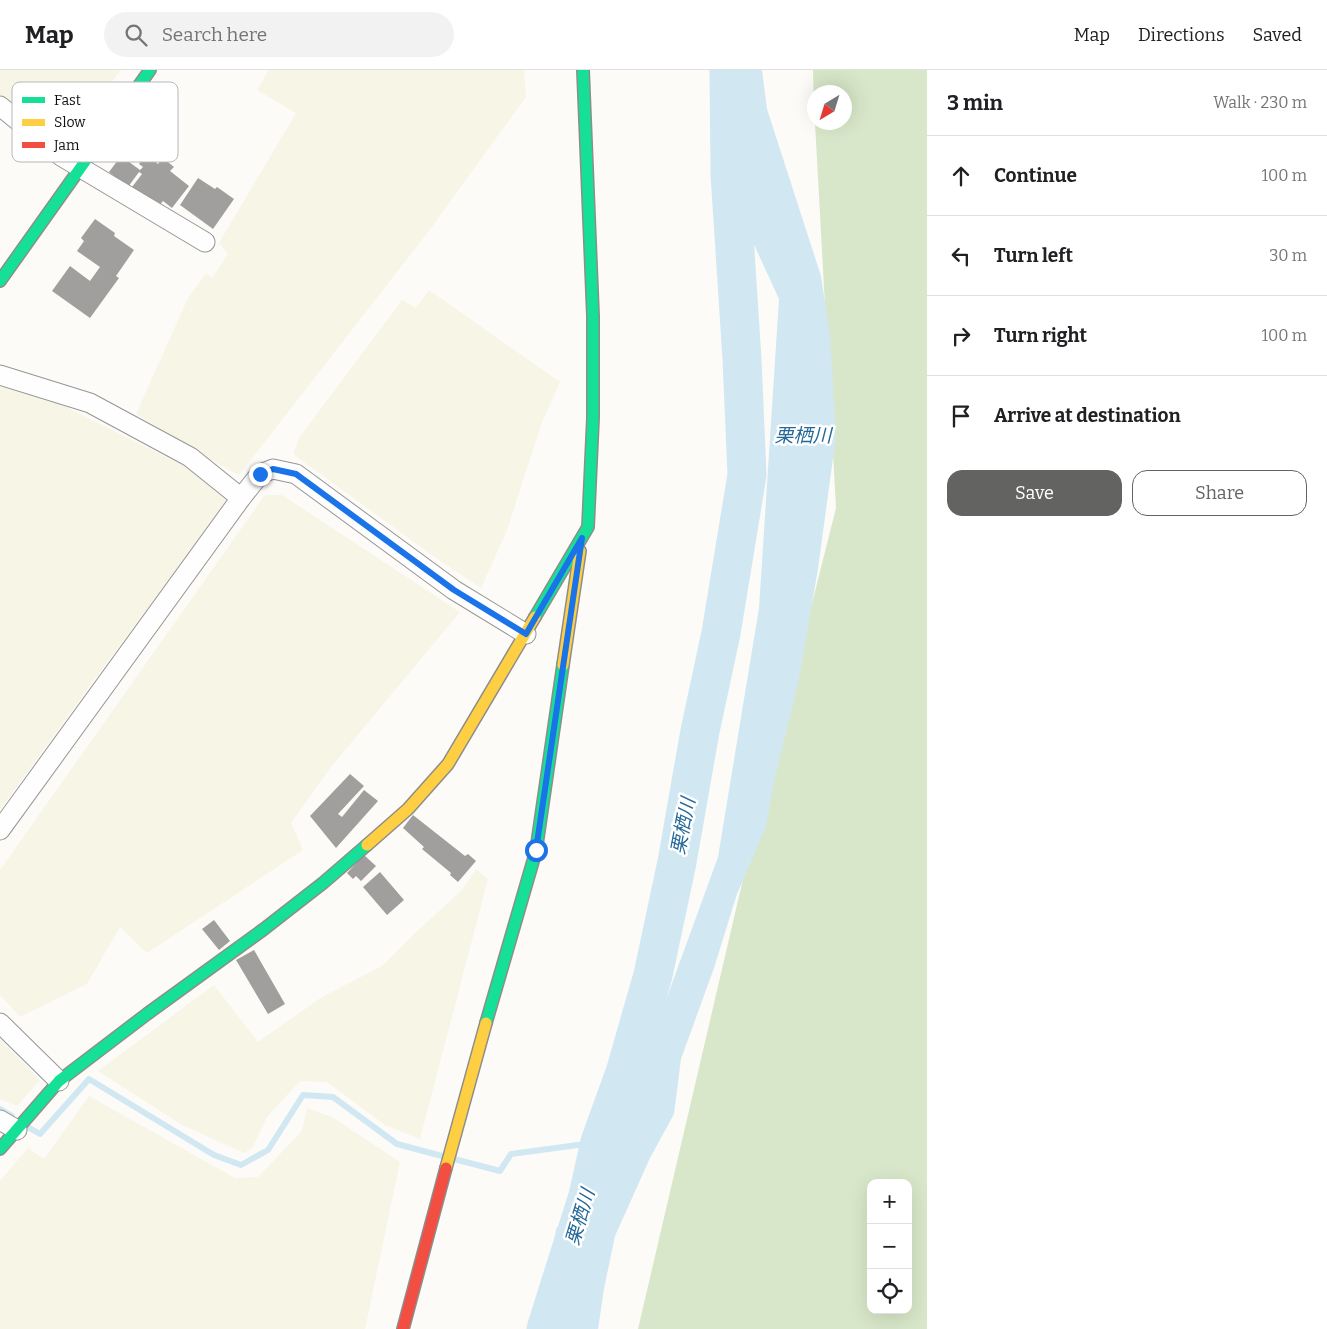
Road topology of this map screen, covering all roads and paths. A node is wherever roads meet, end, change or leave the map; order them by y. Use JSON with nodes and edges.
{"nodes":[{"id":1,"x":150,"y":70,"type":"edge"},
{"id":2,"x":582,"y":70,"type":"edge"},
{"id":3,"x":142,"y":82,"type":"edge"},
{"id":4,"x":0,"y":106,"type":"edge"},
{"id":5,"x":12,"y":116,"type":"edge"},
{"id":6,"x":71,"y":162,"type":"edge"},
{"id":7,"x":85,"y":162,"type":"edge"},
{"id":8,"x":81,"y":168,"type":"junction"},
{"id":9,"x":205,"y":242,"type":"dead end"},
{"id":10,"x":0,"y":281,"type":"edge"},
{"id":11,"x":0,"y":375,"type":"edge"},
{"id":12,"x":241,"y":498,"type":"junction"},
{"id":13,"x":582,"y":538,"type":"junction"},
{"id":14,"x":526,"y":634,"type":"junction"},
{"id":15,"x":0,"y":830,"type":"edge"},
{"id":16,"x":0,"y":1023,"type":"edge"},
{"id":17,"x":60,"y":1081,"type":"junction"},
{"id":18,"x":0,"y":1120,"type":"edge"},
{"id":19,"x":17,"y":1130,"type":"junction"},
{"id":20,"x":0,"y":1149,"type":"edge"},
{"id":21,"x":402,"y":1329,"type":"edge"}],
"edges":[{"from":1,"to":3,"type":"main road"},
{"from":2,"to":13,"type":"main road"},
{"from":4,"to":5,"type":"street"},
{"from":6,"to":8,"type":"street"},
{"from":7,"to":8,"type":"main road"},
{"from":8,"to":9,"type":"street"},
{"from":8,"to":10,"type":"main road"},
{"from":11,"to":12,"type":"street"},
{"from":12,"to":14,"type":"street"},
{"from":12,"to":15,"type":"street"},
{"from":13,"to":14,"type":"main road"},
{"from":13,"to":21,"type":"main road"},
{"from":14,"to":17,"type":"main road"},
{"from":16,"to":17,"type":"street"},
{"from":17,"to":19,"type":"main road"},
{"from":18,"to":19,"type":"street"},
{"from":19,"to":20,"type":"main road"}]}
